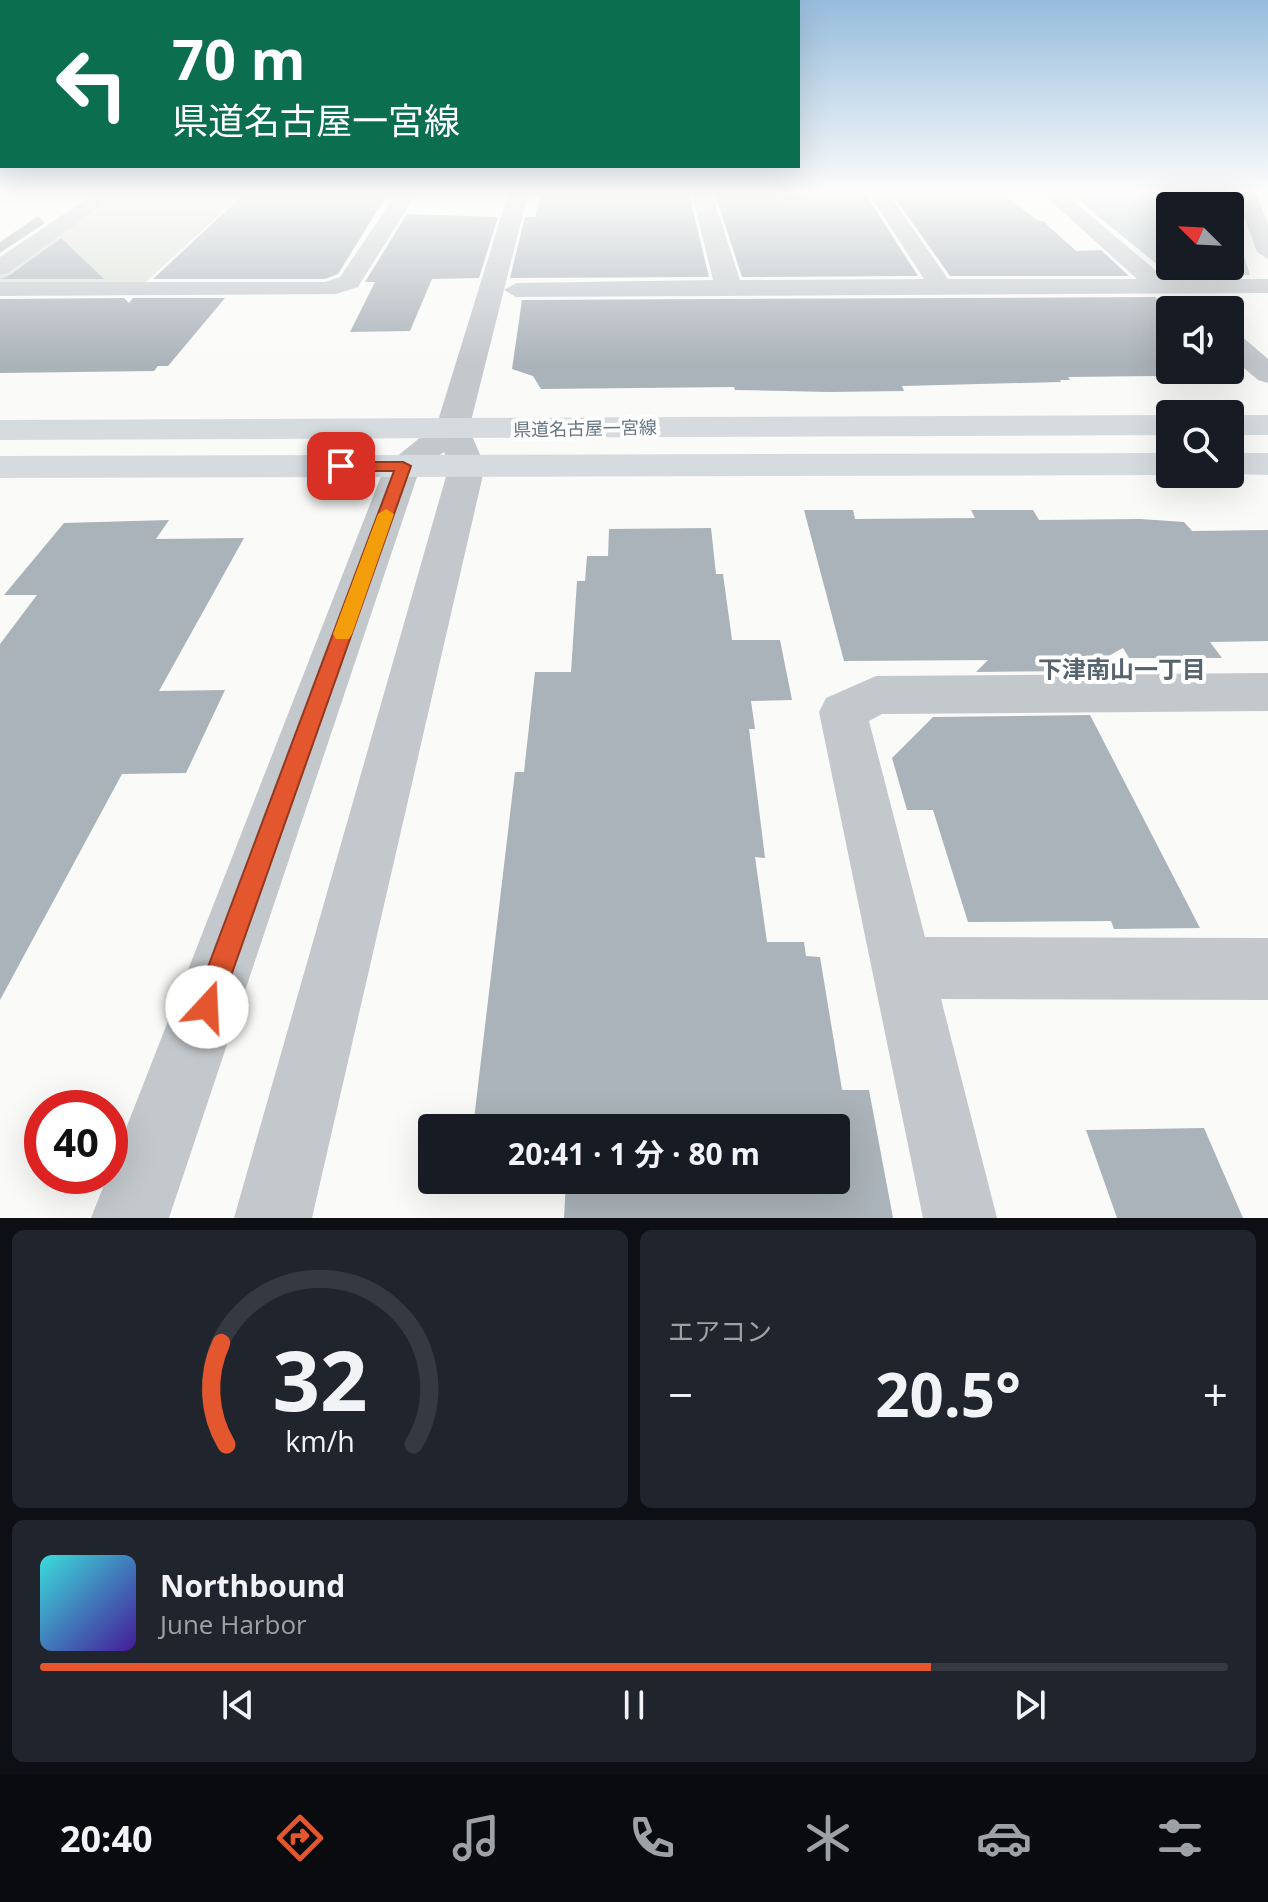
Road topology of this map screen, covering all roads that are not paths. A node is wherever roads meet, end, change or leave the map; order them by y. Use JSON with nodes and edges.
{"nodes":[{"id":1,"x":25,"y":251,"type":"edge"},
{"id":2,"x":369,"y":251,"type":"edge"},
{"id":3,"x":505,"y":251,"type":"edge"},
{"id":4,"x":717,"y":251,"type":"edge"},
{"id":5,"x":917,"y":251,"type":"edge"},
{"id":6,"x":1121,"y":251,"type":"edge"},
{"id":7,"x":0,"y":268,"type":"edge"},
{"id":8,"x":940,"y":285,"type":"junction"},
{"id":9,"x":1163,"y":286,"type":"junction"},
{"id":10,"x":1268,"y":286,"type":"edge"},
{"id":11,"x":738,"y":287,"type":"junction"},
{"id":12,"x":0,"y":289,"type":"edge"},
{"id":13,"x":516,"y":290,"type":"dead end"},
{"id":14,"x":1176,"y":296,"type":"edge"},
{"id":15,"x":1244,"y":353,"type":"edge"},
{"id":16,"x":1268,"y":374,"type":"edge"},
{"id":17,"x":1156,"y":425,"type":"edge"},
{"id":18,"x":1244,"y":425,"type":"edge"},
{"id":19,"x":1268,"y":425,"type":"edge"},
{"id":20,"x":0,"y":430,"type":"edge"},
{"id":21,"x":459,"y":448,"type":"junction"},
{"id":22,"x":1156,"y":464,"type":"edge"},
{"id":23,"x":1244,"y":464,"type":"edge"},
{"id":24,"x":1268,"y":464,"type":"edge"},
{"id":25,"x":403,"y":466,"type":"junction"},
{"id":26,"x":0,"y":467,"type":"edge"},
{"id":27,"x":1268,"y":692,"type":"edge"},
{"id":28,"x":903,"y":968,"type":"junction"},
{"id":29,"x":1268,"y":969,"type":"edge"},
{"id":30,"x":130,"y":1218,"type":"edge"},
{"id":31,"x":273,"y":1218,"type":"edge"},
{"id":32,"x":960,"y":1218,"type":"edge"}],
"edges":[{"from":1,"to":7,"type":"street"},
{"from":2,"to":12,"type":"street"},
{"from":3,"to":21,"type":"street"},
{"from":4,"to":11,"type":"street"},
{"from":5,"to":8,"type":"street"},
{"from":6,"to":9,"type":"street"},
{"from":8,"to":9,"type":"street"},
{"from":8,"to":11,"type":"street"},
{"from":9,"to":10,"type":"street"},
{"from":9,"to":14,"type":"street"},
{"from":11,"to":13,"type":"street"},
{"from":15,"to":16,"type":"street"},
{"from":17,"to":21,"type":"main road","name":"県道名古屋一宮線"},
{"from":18,"to":19,"type":"main road"},
{"from":20,"to":21,"type":"main road","name":"県道名古屋一宮線"},
{"from":21,"to":22,"type":"main road","name":"県道名古屋一宮線"},
{"from":21,"to":25,"type":"street"},
{"from":21,"to":31,"type":"street"},
{"from":23,"to":24,"type":"main road"},
{"from":25,"to":26,"type":"main road"},
{"from":25,"to":30,"type":"street"},
{"from":27,"to":28,"type":"street"},
{"from":28,"to":29,"type":"street"},
{"from":28,"to":32,"type":"street"}]}
